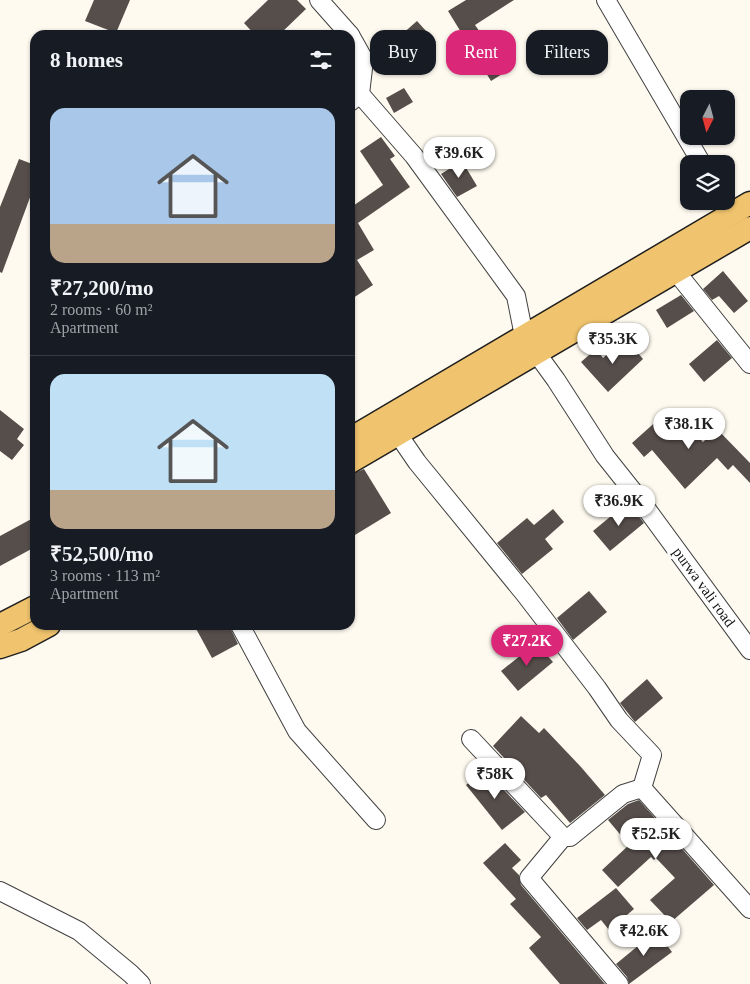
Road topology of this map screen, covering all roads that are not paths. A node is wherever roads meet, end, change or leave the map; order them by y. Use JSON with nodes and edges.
{"nodes":[{"id":1,"x":319,"y":0,"type":"edge"},
{"id":2,"x":606,"y":0,"type":"edge"},
{"id":3,"x":346,"y":30,"type":"edge"},
{"id":4,"x":355,"y":41,"type":"edge"},
{"id":5,"x":355,"y":98,"type":"edge"},
{"id":6,"x":697,"y":155,"type":"edge"},
{"id":7,"x":730,"y":210,"type":"edge"},
{"id":8,"x":750,"y":228,"type":"edge"},
{"id":9,"x":668,"y":262,"type":"junction"},
{"id":10,"x":531,"y":345,"type":"junction"},
{"id":11,"x":750,"y":364,"type":"edge"},
{"id":12,"x":392,"y":426,"type":"junction"},
{"id":13,"x":355,"y":432,"type":"edge"},
{"id":14,"x":355,"y":458,"type":"edge"},
{"id":15,"x":30,"y":610,"type":"edge"},
{"id":16,"x":0,"y":625,"type":"edge"},
{"id":17,"x":40,"y":630,"type":"edge"},
{"id":18,"x":243,"y":630,"type":"edge"},
{"id":19,"x":0,"y":648,"type":"edge"},
{"id":20,"x":750,"y":650,"type":"edge"},
{"id":21,"x":471,"y":739,"type":"dead end"},
{"id":22,"x":642,"y":788,"type":"junction"},
{"id":23,"x":376,"y":820,"type":"dead end"},
{"id":24,"x":563,"y":838,"type":"junction"},
{"id":25,"x":0,"y":891,"type":"edge"},
{"id":26,"x":750,"y":909,"type":"edge"},
{"id":27,"x":141,"y":984,"type":"edge"},
{"id":28,"x":619,"y":984,"type":"edge"}],
"edges":[{"from":1,"to":3,"type":"street"},
{"from":2,"to":6,"type":"street"},
{"from":4,"to":5,"type":"street"},
{"from":5,"to":10,"type":"street"},
{"from":7,"to":9,"type":"main road"},
{"from":8,"to":9,"type":"main road"},
{"from":9,"to":10,"type":"main road"},
{"from":9,"to":11,"type":"street"},
{"from":10,"to":12,"type":"main road"},
{"from":10,"to":20,"type":"street","name":"purwa vali road"},
{"from":12,"to":13,"type":"main road"},
{"from":12,"to":14,"type":"main road"},
{"from":12,"to":22,"type":"street"},
{"from":15,"to":16,"type":"main road"},
{"from":17,"to":19,"type":"main road"},
{"from":18,"to":23,"type":"street"},
{"from":21,"to":24,"type":"street"},
{"from":22,"to":24,"type":"street"},
{"from":22,"to":26,"type":"street"},
{"from":24,"to":28,"type":"street"},
{"from":25,"to":27,"type":"street"}]}
